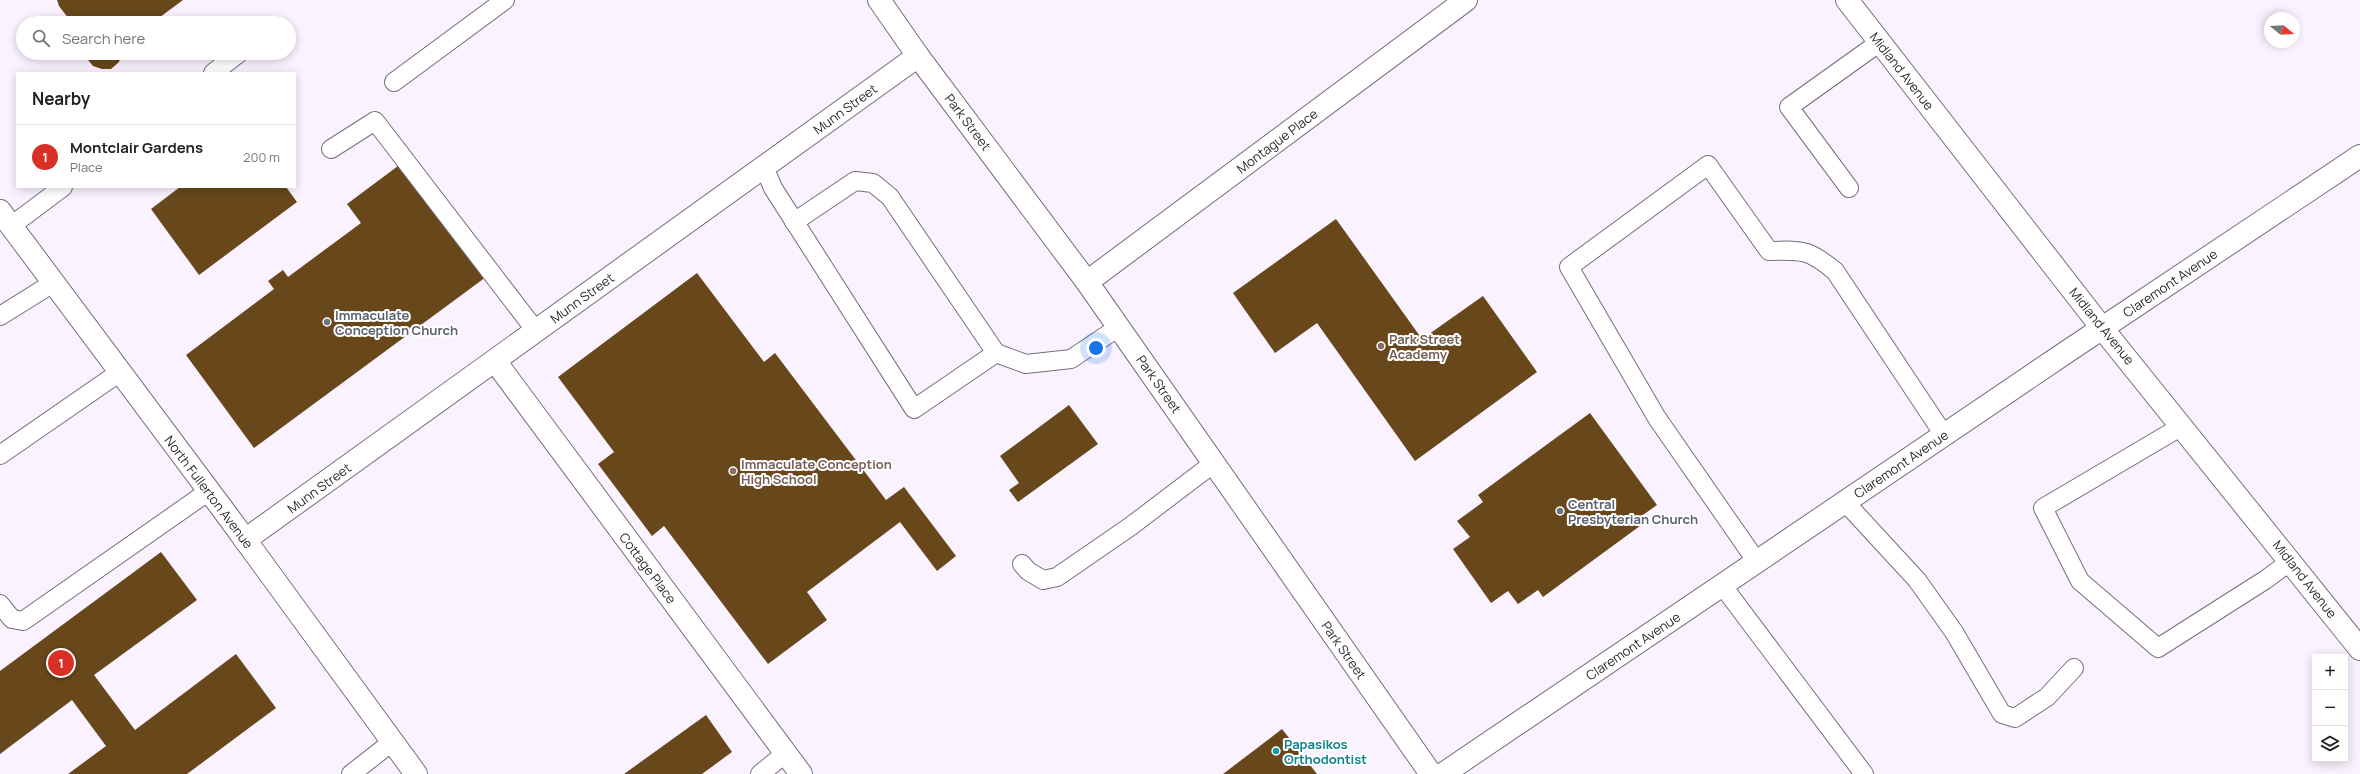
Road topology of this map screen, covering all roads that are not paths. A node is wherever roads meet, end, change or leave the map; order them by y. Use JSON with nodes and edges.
{"nodes":[{"id":1,"x":505,"y":0,"type":"edge"},
{"id":2,"x":879,"y":0,"type":"edge"},
{"id":3,"x":1466,"y":0,"type":"edge"},
{"id":4,"x":1847,"y":0,"type":"edge"},
{"id":5,"x":1880,"y":42,"type":"junction"},
{"id":6,"x":918,"y":56,"type":"junction"},
{"id":7,"x":230,"y":60,"type":"edge"},
{"id":8,"x":214,"y":72,"type":"edge"},
{"id":9,"x":394,"y":82,"type":"dead end"},
{"id":10,"x":331,"y":149,"type":"dead end"},
{"id":11,"x":2360,"y":156,"type":"edge"},
{"id":12,"x":764,"y":167,"type":"junction"},
{"id":13,"x":61,"y":188,"type":"edge"},
{"id":14,"x":1850,"y":188,"type":"dead end"},
{"id":15,"x":6,"y":219,"type":"edge"},
{"id":16,"x":794,"y":222,"type":"junction"},
{"id":17,"x":1087,"y":282,"type":"junction"},
{"id":18,"x":53,"y":283,"type":"junction"},
{"id":19,"x":0,"y":316,"type":"edge"},
{"id":20,"x":1119,"y":327,"type":"junction"},
{"id":21,"x":2102,"y":328,"type":"junction"},
{"id":22,"x":536,"y":331,"type":"junction"},
{"id":23,"x":996,"y":353,"type":"junction"},
{"id":24,"x":495,"y":361,"type":"junction"},
{"id":25,"x":120,"y":372,"type":"junction"},
{"id":26,"x":2182,"y":426,"type":"junction"},
{"id":27,"x":1944,"y":435,"type":"junction"},
{"id":28,"x":0,"y":455,"type":"edge"},
{"id":29,"x":1214,"y":463,"type":"junction"},
{"id":30,"x":208,"y":491,"type":"junction"},
{"id":31,"x":1845,"y":502,"type":"junction"},
{"id":32,"x":245,"y":540,"type":"junction"},
{"id":33,"x":2291,"y":561,"type":"junction"},
{"id":34,"x":1757,"y":562,"type":"junction"},
{"id":35,"x":1022,"y":564,"type":"dead end"},
{"id":36,"x":1722,"y":585,"type":"junction"},
{"id":37,"x":0,"y":604,"type":"edge"},
{"id":38,"x":2360,"y":649,"type":"edge"},
{"id":39,"x":2074,"y":668,"type":"dead end"},
{"id":40,"x":392,"y":742,"type":"junction"},
{"id":41,"x":786,"y":753,"type":"junction"},
{"id":42,"x":351,"y":774,"type":"edge"},
{"id":43,"x":416,"y":774,"type":"edge"},
{"id":44,"x":760,"y":774,"type":"edge"},
{"id":45,"x":801,"y":774,"type":"edge"},
{"id":46,"x":1431,"y":774,"type":"edge"},
{"id":47,"x":1443,"y":774,"type":"edge"},
{"id":48,"x":1864,"y":774,"type":"edge"}],
"edges":[{"from":1,"to":9,"type":"lane"},
{"from":2,"to":6,"type":"street","name":"Park Street"},
{"from":3,"to":17,"type":"street","name":"Montague Place"},
{"from":4,"to":5,"type":"street","name":"Midland Avenue"},
{"from":5,"to":14,"type":"lane"},
{"from":5,"to":21,"type":"street","name":"Midland Avenue"},
{"from":6,"to":12,"type":"street","name":"Munn Street"},
{"from":6,"to":17,"type":"street","name":"Park Street"},
{"from":7,"to":8,"type":"lane"},
{"from":10,"to":22,"type":"lane"},
{"from":11,"to":21,"type":"street","name":"Claremont Avenue"},
{"from":12,"to":16,"type":"lane"},
{"from":12,"to":22,"type":"street","name":"Munn Street"},
{"from":13,"to":15,"type":"lane"},
{"from":15,"to":18,"type":"street","name":"North Fullerton Avenue"},
{"from":16,"to":23,"type":"lane"},
{"from":16,"to":23,"type":"lane"},
{"from":17,"to":20,"type":"street","name":"Park Street"},
{"from":18,"to":19,"type":"lane"},
{"from":18,"to":25,"type":"street","name":"North Fullerton Avenue"},
{"from":20,"to":23,"type":"lane"},
{"from":20,"to":29,"type":"street","name":"Park Street"},
{"from":21,"to":26,"type":"street","name":"Midland Avenue"},
{"from":21,"to":27,"type":"street","name":"Claremont Avenue"},
{"from":22,"to":24,"type":"street","name":"Munn Street"},
{"from":24,"to":32,"type":"street","name":"Munn Street"},
{"from":24,"to":41,"type":"street","name":"Cottage Place"},
{"from":25,"to":28,"type":"lane"},
{"from":25,"to":30,"type":"street","name":"North Fullerton Avenue"},
{"from":26,"to":33,"type":"street","name":"Midland Avenue"},
{"from":26,"to":33,"type":"lane"},
{"from":27,"to":31,"type":"street","name":"Claremont Avenue"},
{"from":27,"to":34,"type":"lane"},
{"from":29,"to":35,"type":"lane"},
{"from":29,"to":46,"type":"street","name":"Park Street"},
{"from":30,"to":32,"type":"street","name":"North Fullerton Avenue"},
{"from":30,"to":37,"type":"lane"},
{"from":31,"to":34,"type":"street","name":"Claremont Avenue"},
{"from":31,"to":39,"type":"lane"},
{"from":32,"to":40,"type":"street","name":"North Fullerton Avenue"},
{"from":33,"to":38,"type":"street","name":"Midland Avenue"},
{"from":34,"to":36,"type":"street","name":"Claremont Avenue"},
{"from":36,"to":47,"type":"street","name":"Claremont Avenue"},
{"from":36,"to":48,"type":"lane"},
{"from":40,"to":42,"type":"lane"},
{"from":40,"to":43,"type":"street","name":"North Fullerton Avenue"},
{"from":41,"to":44,"type":"lane"},
{"from":41,"to":45,"type":"street","name":"Cottage Place"}]}
